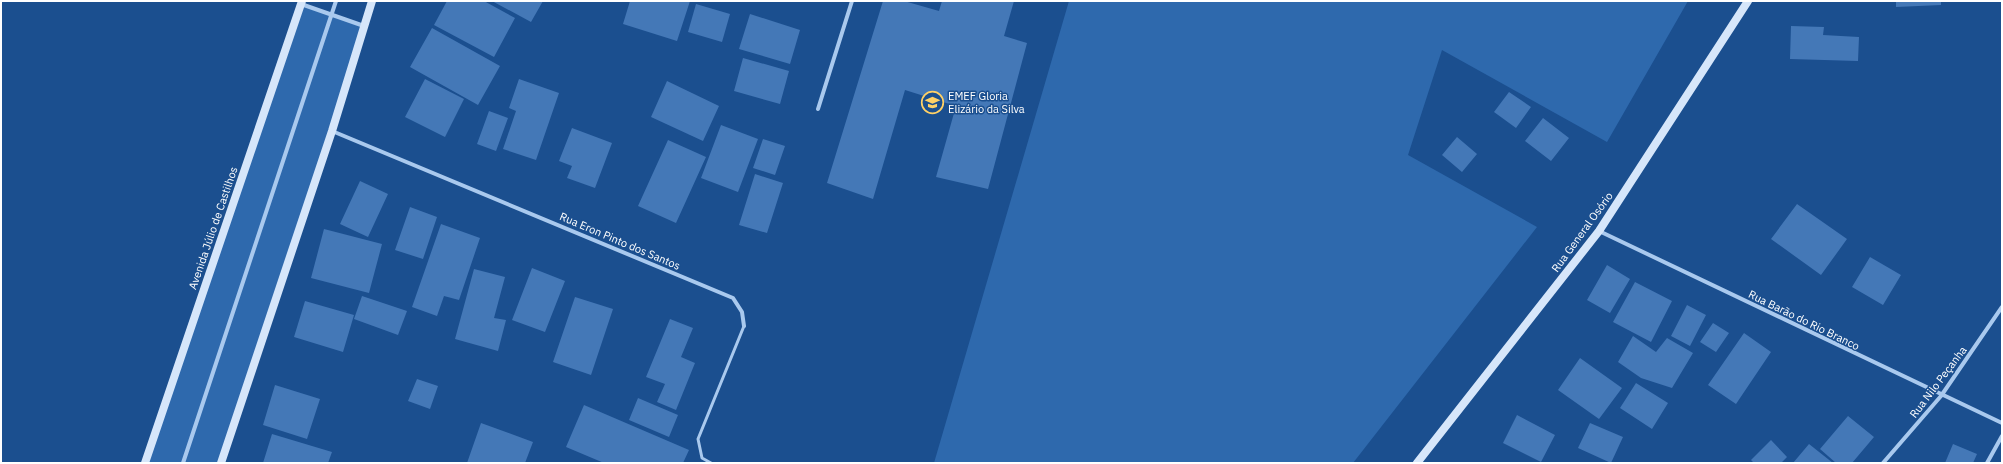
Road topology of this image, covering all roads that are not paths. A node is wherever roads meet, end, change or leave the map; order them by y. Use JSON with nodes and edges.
{"nodes":[{"id":1,"x":336,"y":1,"type":"edge"},
{"id":2,"x":372,"y":1,"type":"edge"},
{"id":3,"x":852,"y":1,"type":"edge"},
{"id":4,"x":1748,"y":1,"type":"edge"},
{"id":5,"x":301,"y":3,"type":"edge"},
{"id":6,"x":331,"y":14,"type":"junction"},
{"id":7,"x":364,"y":26,"type":"junction"},
{"id":8,"x":818,"y":109,"type":"dead end"},
{"id":9,"x":332,"y":131,"type":"junction"},
{"id":10,"x":1599,"y":231,"type":"junction"},
{"id":11,"x":2002,"y":307,"type":"edge"},
{"id":12,"x":744,"y":326,"type":"joint"},
{"id":13,"x":1941,"y":396,"type":"junction"},
{"id":14,"x":2002,"y":423,"type":"edge"},
{"id":15,"x":2002,"y":436,"type":"edge"},
{"id":16,"x":145,"y":463,"type":"edge"},
{"id":17,"x":183,"y":463,"type":"edge"},
{"id":18,"x":221,"y":463,"type":"edge"},
{"id":19,"x":711,"y":463,"type":"edge"},
{"id":20,"x":1417,"y":463,"type":"edge"},
{"id":21,"x":1883,"y":463,"type":"edge"},
{"id":22,"x":1987,"y":463,"type":"edge"}],
"edges":[{"from":1,"to":6,"type":"street"},
{"from":2,"to":7,"type":"main road"},
{"from":3,"to":8,"type":"street"},
{"from":4,"to":10,"type":"main road","name":"Rua General Osório"},
{"from":5,"to":6,"type":"street"},
{"from":5,"to":16,"type":"main road","name":"Avenida Júlio de Castilhos"},
{"from":6,"to":7,"type":"street"},
{"from":6,"to":17,"type":"street"},
{"from":7,"to":9,"type":"main road"},
{"from":9,"to":12,"type":"street","name":"Rua Eron Pinto dos Santos"},
{"from":9,"to":18,"type":"main road"},
{"from":10,"to":13,"type":"street","name":"Rua Barão do Rio Branco"},
{"from":10,"to":20,"type":"main road","name":"Rua General Osório"},
{"from":11,"to":13,"type":"street","name":"Rua Nilo Peçanha"},
{"from":12,"to":19,"type":"lane","name":"Rua Eron Pinto dos Santos"},
{"from":13,"to":14,"type":"street","name":"Rua Barão do Rio Branco"},
{"from":13,"to":21,"type":"street","name":"Rua Nilo Peçanha"},
{"from":15,"to":22,"type":"street"}]}
